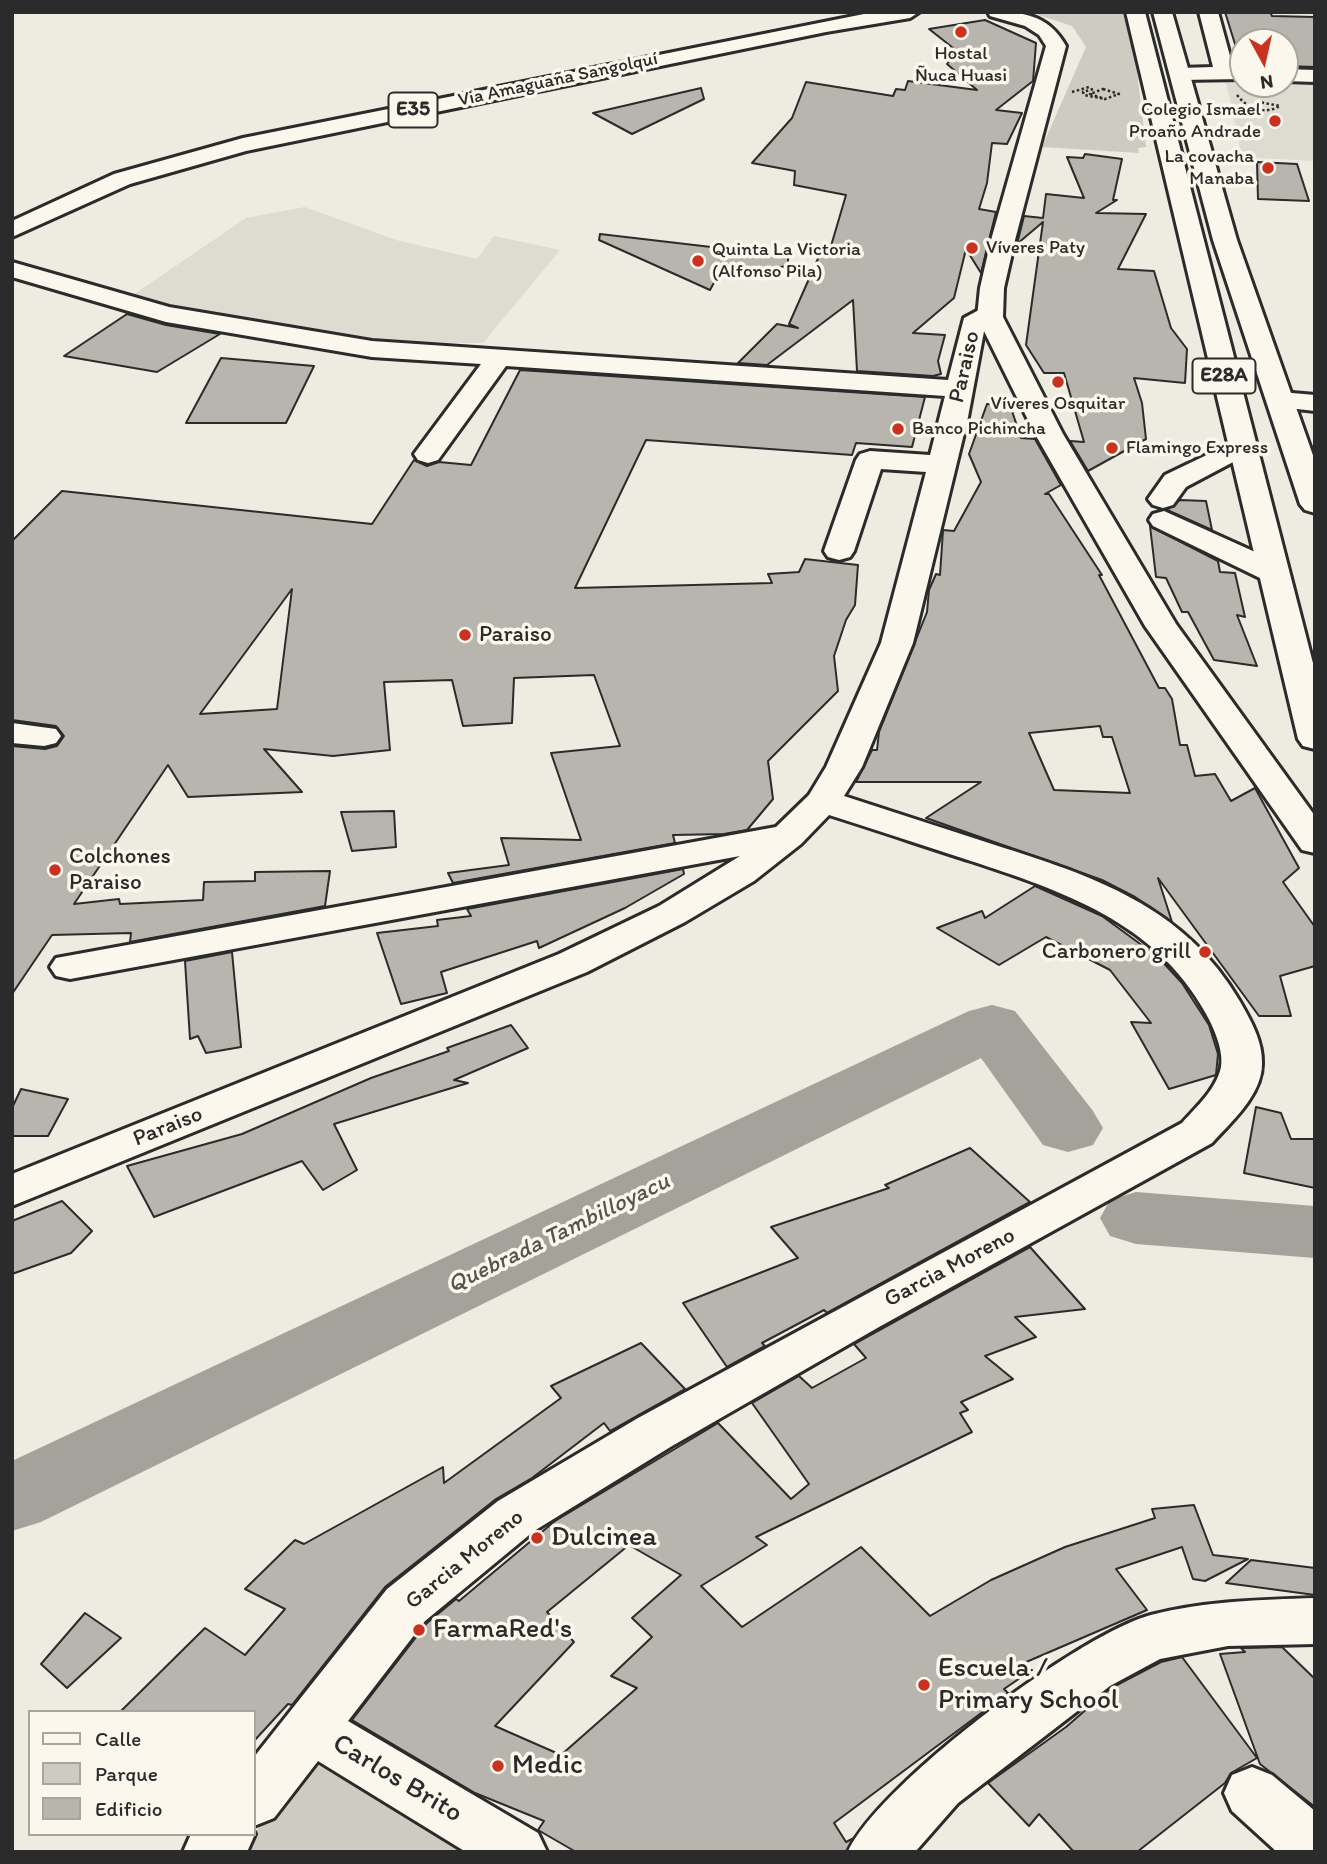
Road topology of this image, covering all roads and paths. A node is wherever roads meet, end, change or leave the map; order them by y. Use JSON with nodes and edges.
{"nodes":[{"id":1,"x":910,"y":12,"type":"edge"},
{"id":2,"x":997,"y":12,"type":"edge"},
{"id":3,"x":1135,"y":12,"type":"edge"},
{"id":4,"x":1162,"y":12,"type":"edge"},
{"id":5,"x":1208,"y":12,"type":"edge"},
{"id":6,"x":874,"y":13,"type":"edge"},
{"id":7,"x":825,"y":26,"type":"junction"},
{"id":8,"x":1229,"y":61,"type":"edge"},
{"id":9,"x":1229,"y":74,"type":"edge"},
{"id":10,"x":1183,"y":83,"type":"junction"},
{"id":11,"x":1093,"y":89,"type":"dead end"},
{"id":12,"x":1105,"y":99,"type":"dead end"},
{"id":13,"x":1259,"y":102,"type":"dead end"},
{"id":14,"x":12,"y":229,"type":"edge"},
{"id":15,"x":12,"y":269,"type":"edge"},
{"id":16,"x":990,"y":317,"type":"junction"},
{"id":17,"x":498,"y":359,"type":"junction"},
{"id":18,"x":958,"y":389,"type":"junction"},
{"id":19,"x":1281,"y":400,"type":"junction"},
{"id":20,"x":1315,"y":403,"type":"edge"},
{"id":21,"x":1304,"y":442,"type":"edge"},
{"id":22,"x":1241,"y":446,"type":"junction"},
{"id":23,"x":428,"y":454,"type":"dead end"},
{"id":24,"x":942,"y":464,"type":"junction"},
{"id":25,"x":1310,"y":474,"type":"edge"},
{"id":26,"x":1315,"y":504,"type":"edge"},
{"id":27,"x":839,"y":551,"type":"dead end"},
{"id":28,"x":1273,"y":572,"type":"junction"},
{"id":29,"x":1315,"y":740,"type":"edge"},
{"id":30,"x":823,"y":801,"type":"junction"},
{"id":31,"x":788,"y":836,"type":"junction"},
{"id":32,"x":1315,"y":842,"type":"edge"},
{"id":33,"x":70,"y":967,"type":"dead end"},
{"id":34,"x":12,"y":1191,"type":"edge"},
{"id":35,"x":1315,"y":1621,"type":"edge"},
{"id":36,"x":312,"y":1728,"type":"junction"},
{"id":37,"x":1252,"y":1793,"type":"dead end"},
{"id":38,"x":256,"y":1798,"type":"edge"},
{"id":39,"x":224,"y":1836,"type":"edge"},
{"id":40,"x":1315,"y":1848,"type":"edge"},
{"id":41,"x":212,"y":1852,"type":"edge"},
{"id":42,"x":518,"y":1852,"type":"edge"},
{"id":43,"x":877,"y":1852,"type":"edge"}],
"edges":[{"from":1,"to":7,"type":"main road","name":"Via Amaguaña Sangolquí","number":"E35"},
{"from":2,"to":16,"type":"main road","name":"Paraiso"},
{"from":3,"to":22,"type":"main road","number":"E28A"},
{"from":4,"to":10,"type":"main road","number":"E28A"},
{"from":5,"to":8,"type":"main road"},
{"from":6,"to":7,"type":"main road"},
{"from":7,"to":14,"type":"main road","name":"Via Amaguaña Sangolquí","number":"E35"},
{"from":9,"to":10,"type":"main road"},
{"from":10,"to":13,"type":"path"},
{"from":10,"to":19,"type":"main road","number":"E28A"},
{"from":11,"to":12,"type":"path"},
{"from":15,"to":17,"type":"main road"},
{"from":16,"to":18,"type":"main road","name":"Paraiso"},
{"from":16,"to":32,"type":"main road","name":"Paraiso"},
{"from":17,"to":18,"type":"main road"},
{"from":17,"to":23,"type":"main road"},
{"from":18,"to":24,"type":"main road","name":"Paraiso"},
{"from":19,"to":20,"type":"main road"},
{"from":19,"to":21,"type":"main road","number":"E28A"},
{"from":21,"to":25,"type":"main road","number":"E28A"},
{"from":22,"to":28,"type":"main road","number":"E28A"},
{"from":22,"to":28,"type":"main road"},
{"from":24,"to":27,"type":"main road"},
{"from":24,"to":30,"type":"main road","name":"Paraiso"},
{"from":25,"to":26,"type":"main road","number":"E28A"},
{"from":28,"to":29,"type":"main road","number":"E28A"},
{"from":30,"to":31,"type":"main road","name":"Paraiso"},
{"from":30,"to":36,"type":"main road","name":"Garcia Moreno"},
{"from":31,"to":33,"type":"main road"},
{"from":31,"to":34,"type":"main road","name":"Paraiso"},
{"from":35,"to":43,"type":"main road"},
{"from":36,"to":38,"type":"main road","name":"Garcia Moreno"},
{"from":36,"to":42,"type":"main road","name":"Carlos Brito"},
{"from":37,"to":40,"type":"main road"},
{"from":39,"to":41,"type":"main road"}]}
